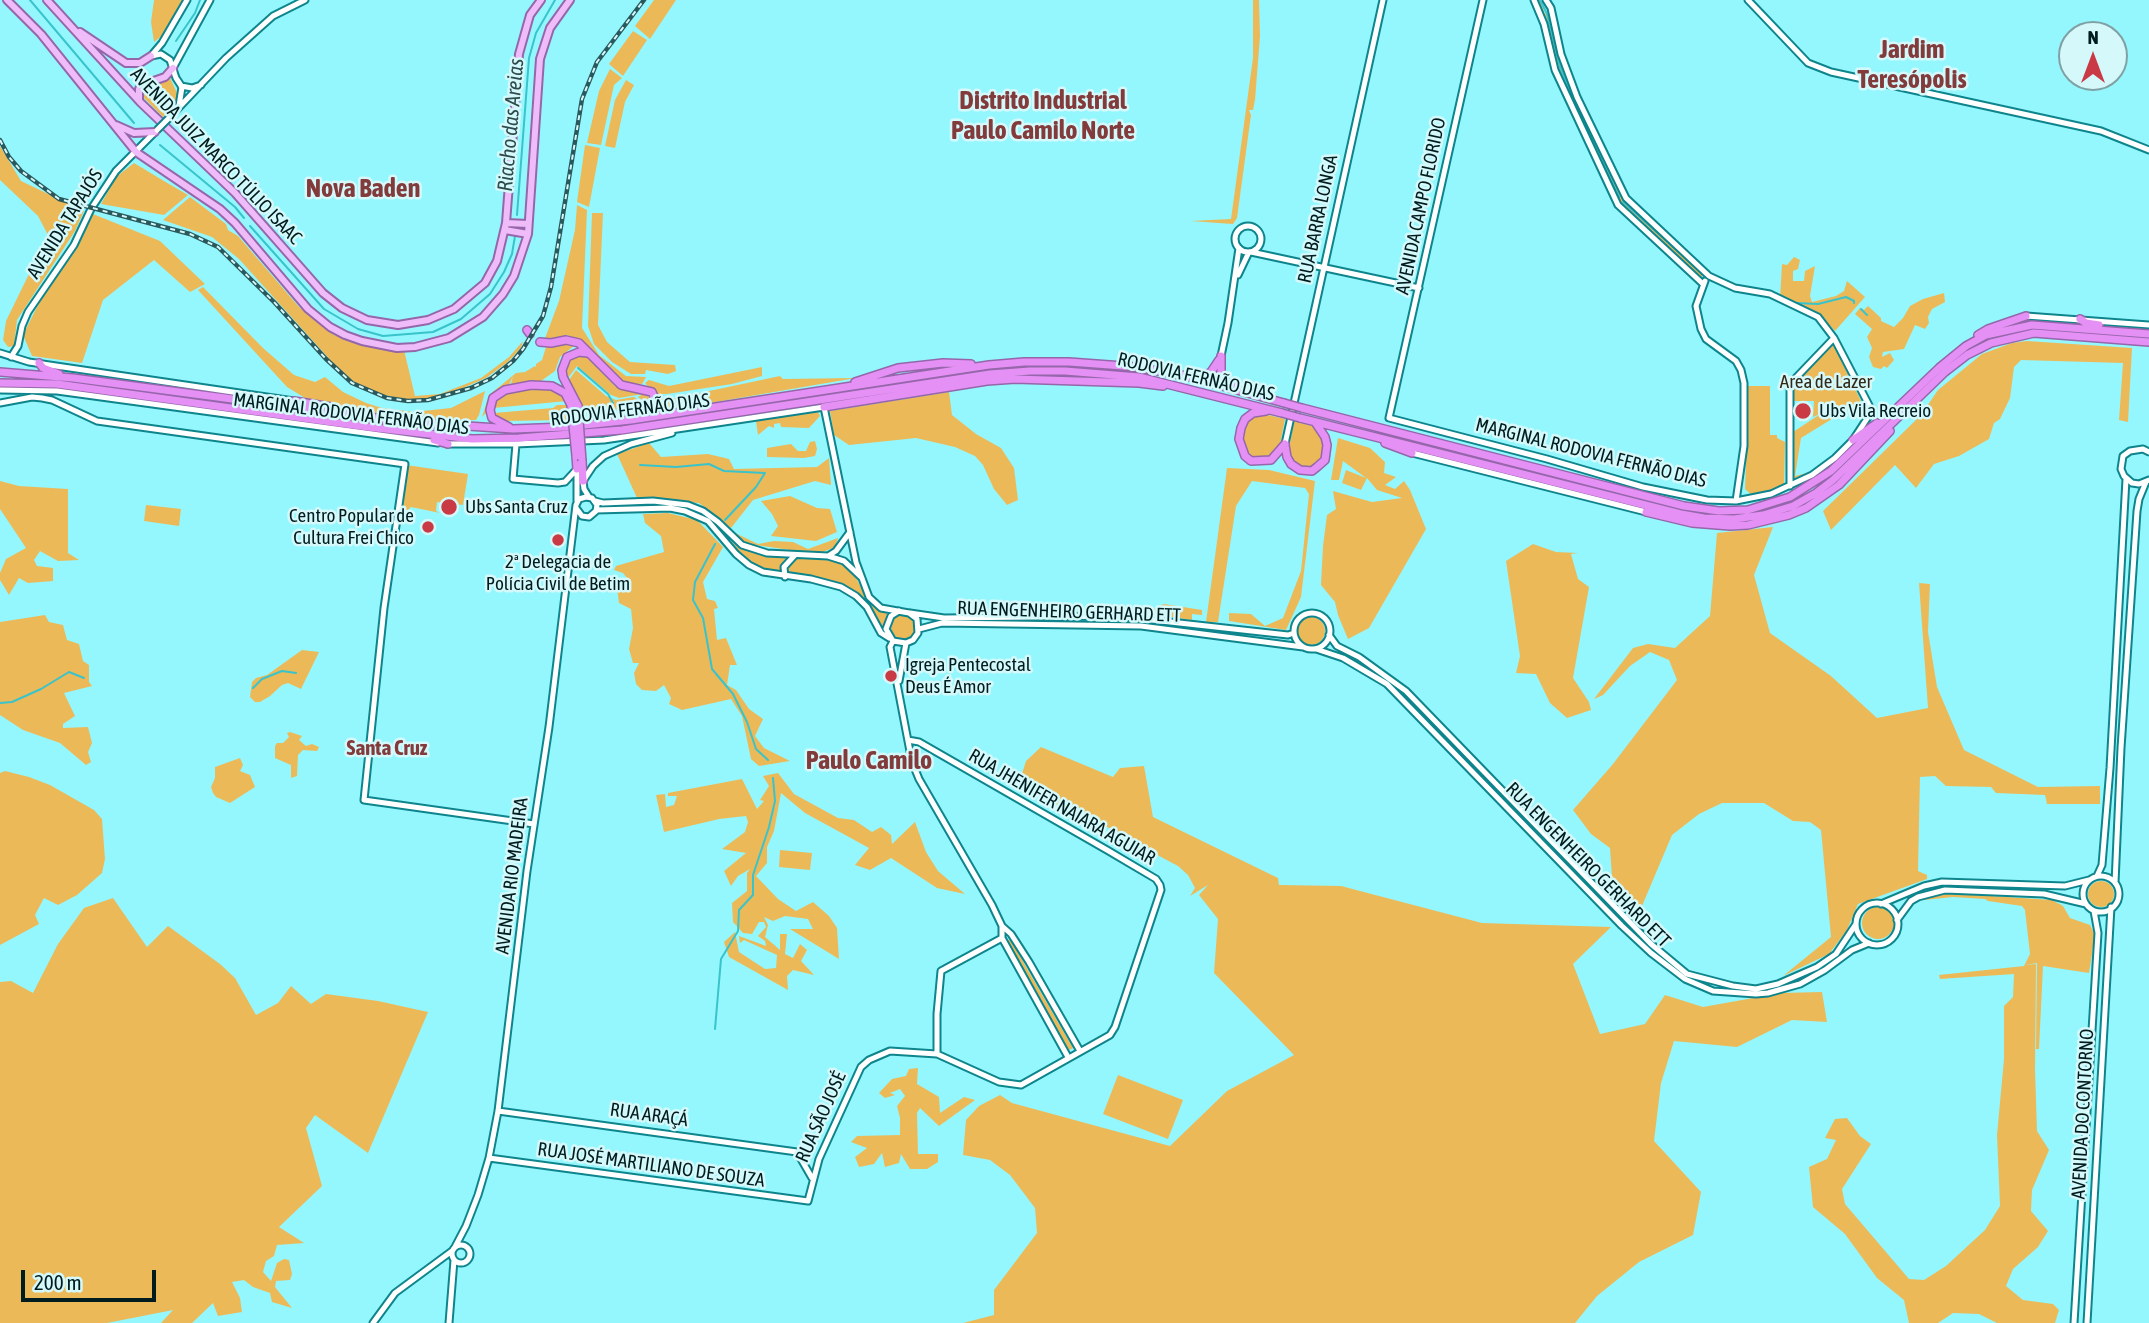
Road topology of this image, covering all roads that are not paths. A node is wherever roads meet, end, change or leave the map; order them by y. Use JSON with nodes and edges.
{"nodes":[{"id":1,"x":7,"y":0,"type":"edge"},
{"id":2,"x":47,"y":0,"type":"edge"},
{"id":3,"x":187,"y":0,"type":"edge"},
{"id":4,"x":211,"y":0,"type":"edge"},
{"id":5,"x":305,"y":0,"type":"edge"},
{"id":6,"x":541,"y":0,"type":"edge"},
{"id":7,"x":570,"y":0,"type":"edge"},
{"id":8,"x":1383,"y":0,"type":"edge"},
{"id":9,"x":1483,"y":0,"type":"edge"},
{"id":10,"x":1534,"y":0,"type":"edge"},
{"id":11,"x":1546,"y":0,"type":"edge"},
{"id":12,"x":1748,"y":0,"type":"edge"},
{"id":13,"x":69,"y":25,"type":"junction"},
{"id":14,"x":151,"y":56,"type":"junction"},
{"id":15,"x":173,"y":68,"type":"junction"},
{"id":16,"x":206,"y":81,"type":"junction"},
{"id":17,"x":181,"y":86,"type":"junction"},
{"id":18,"x":140,"y":102,"type":"junction"},
{"id":19,"x":178,"y":110,"type":"junction"},
{"id":20,"x":111,"y":122,"type":"junction"},
{"id":21,"x":156,"y":131,"type":"junction"},
{"id":22,"x":2149,"y":150,"type":"edge"},
{"id":23,"x":136,"y":152,"type":"junction"},
{"id":24,"x":528,"y":224,"type":"junction"},
{"id":25,"x":506,"y":226,"type":"junction"},
{"id":26,"x":528,"y":234,"type":"junction"},
{"id":27,"x":1258,"y":247,"type":"junction"},
{"id":28,"x":1239,"y":248,"type":"junction"},
{"id":29,"x":1250,"y":252,"type":"junction"},
{"id":30,"x":1284,"y":258,"type":"junction"},
{"id":31,"x":1324,"y":268,"type":"junction"},
{"id":32,"x":1709,"y":276,"type":"junction"},
{"id":33,"x":1235,"y":281,"type":"junction"},
{"id":34,"x":1703,"y":284,"type":"junction"},
{"id":35,"x":1419,"y":288,"type":"junction"},
{"id":36,"x":2026,"y":316,"type":"joint"},
{"id":37,"x":2080,"y":319,"type":"junction"},
{"id":38,"x":2149,"y":325,"type":"edge"},
{"id":39,"x":2130,"y":332,"type":"junction"},
{"id":40,"x":2149,"y":334,"type":"edge"},
{"id":41,"x":1834,"y":338,"type":"junction"},
{"id":42,"x":540,"y":342,"type":"dead end"},
{"id":43,"x":2149,"y":344,"type":"edge"},
{"id":44,"x":18,"y":346,"type":"junction"},
{"id":45,"x":1966,"y":346,"type":"junction"},
{"id":46,"x":0,"y":353,"type":"edge"},
{"id":47,"x":588,"y":353,"type":"junction"},
{"id":48,"x":1221,"y":356,"type":"junction"},
{"id":49,"x":11,"y":357,"type":"junction"},
{"id":50,"x":29,"y":362,"type":"junction"},
{"id":51,"x":38,"y":363,"type":"junction"},
{"id":52,"x":0,"y":372,"type":"edge"},
{"id":53,"x":1186,"y":376,"type":"junction"},
{"id":54,"x":73,"y":378,"type":"junction"},
{"id":55,"x":0,"y":383,"type":"edge"},
{"id":56,"x":1185,"y":387,"type":"junction"},
{"id":57,"x":0,"y":390,"type":"edge"},
{"id":58,"x":1243,"y":392,"type":"junction"},
{"id":59,"x":294,"y":401,"type":"joint"},
{"id":60,"x":0,"y":403,"type":"edge"},
{"id":61,"x":1912,"y":404,"type":"junction"},
{"id":62,"x":575,"y":405,"type":"junction"},
{"id":63,"x":824,"y":407,"type":"junction"},
{"id":64,"x":1273,"y":410,"type":"junction"},
{"id":65,"x":1892,"y":413,"type":"junction"},
{"id":66,"x":1389,"y":418,"type":"joint"},
{"id":67,"x":393,"y":420,"type":"junction"},
{"id":68,"x":631,"y":420,"type":"junction"},
{"id":69,"x":1315,"y":422,"type":"junction"},
{"id":70,"x":700,"y":426,"type":"junction"},
{"id":71,"x":368,"y":428,"type":"junction"},
{"id":72,"x":513,"y":429,"type":"junction"},
{"id":73,"x":1373,"y":435,"type":"junction"},
{"id":74,"x":1853,"y":440,"type":"junction"},
{"id":75,"x":448,"y":444,"type":"junction"},
{"id":76,"x":516,"y":444,"type":"junction"},
{"id":77,"x":1285,"y":444,"type":"junction"},
{"id":78,"x":2149,"y":452,"type":"edge"},
{"id":79,"x":1412,"y":453,"type":"joint"},
{"id":80,"x":579,"y":458,"type":"junction"},
{"id":81,"x":577,"y":469,"type":"junction"},
{"id":82,"x":1740,"y":476,"type":"junction"},
{"id":83,"x":2126,"y":479,"type":"junction"},
{"id":84,"x":583,"y":481,"type":"junction"},
{"id":85,"x":2147,"y":481,"type":"edge"},
{"id":86,"x":1790,"y":486,"type":"junction"},
{"id":87,"x":1756,"y":498,"type":"junction"},
{"id":88,"x":592,"y":499,"type":"junction"},
{"id":89,"x":1736,"y":500,"type":"junction"},
{"id":90,"x":577,"y":505,"type":"junction"},
{"id":91,"x":596,"y":510,"type":"junction"},
{"id":92,"x":1646,"y":512,"type":"joint"},
{"id":93,"x":586,"y":517,"type":"junction"},
{"id":94,"x":573,"y":527,"type":"junction"},
{"id":95,"x":850,"y":532,"type":"junction"},
{"id":96,"x":795,"y":555,"type":"junction"},
{"id":97,"x":828,"y":556,"type":"junction"},
{"id":98,"x":785,"y":577,"type":"junction"},
{"id":99,"x":864,"y":580,"type":"junction"},
{"id":100,"x":899,"y":611,"type":"junction"},
{"id":101,"x":909,"y":613,"type":"junction"},
{"id":102,"x":1116,"y":616,"type":"junction"},
{"id":103,"x":1117,"y":625,"type":"junction"},
{"id":104,"x":919,"y":629,"type":"junction"},
{"id":105,"x":1294,"y":633,"type":"junction"},
{"id":106,"x":1329,"y":635,"type":"junction"},
{"id":107,"x":891,"y":639,"type":"junction"},
{"id":108,"x":906,"y":643,"type":"junction"},
{"id":109,"x":1303,"y":647,"type":"junction"},
{"id":110,"x":1316,"y":649,"type":"junction"},
{"id":111,"x":898,"y":684,"type":"junction"},
{"id":112,"x":908,"y":740,"type":"junction"},
{"id":113,"x":534,"y":824,"type":"junction"},
{"id":114,"x":2097,"y":876,"type":"junction"},
{"id":115,"x":2089,"y":880,"type":"junction"},
{"id":116,"x":2115,"y":883,"type":"junction"},
{"id":117,"x":1881,"y":904,"type":"junction"},
{"id":118,"x":2087,"y":904,"type":"junction"},
{"id":119,"x":2111,"y":907,"type":"junction"},
{"id":120,"x":2095,"y":911,"type":"junction"},
{"id":121,"x":1897,"y":920,"type":"junction"},
{"id":122,"x":1856,"y":925,"type":"junction"},
{"id":123,"x":1002,"y":926,"type":"junction"},
{"id":124,"x":1002,"y":938,"type":"junction"},
{"id":125,"x":1869,"y":943,"type":"junction"},
{"id":126,"x":1080,"y":1051,"type":"junction"},
{"id":127,"x":937,"y":1054,"type":"junction"},
{"id":128,"x":1068,"y":1057,"type":"junction"},
{"id":129,"x":498,"y":1111,"type":"junction"},
{"id":130,"x":799,"y":1155,"type":"junction"},
{"id":131,"x":2084,"y":1156,"type":"junction"},
{"id":132,"x":489,"y":1158,"type":"junction"},
{"id":133,"x":819,"y":1159,"type":"junction"},
{"id":134,"x":2095,"y":1175,"type":"junction"},
{"id":135,"x":812,"y":1178,"type":"junction"},
{"id":136,"x":808,"y":1201,"type":"joint"},
{"id":137,"x":466,"y":1226,"type":"junction"},
{"id":138,"x":467,"y":1248,"type":"junction"},
{"id":139,"x":453,"y":1249,"type":"junction"},
{"id":140,"x":451,"y":1258,"type":"junction"},
{"id":141,"x":463,"y":1263,"type":"junction"},
{"id":142,"x":453,"y":1280,"type":"junction"},
{"id":143,"x":373,"y":1323,"type":"edge"},
{"id":144,"x":449,"y":1323,"type":"edge"},
{"id":145,"x":2074,"y":1323,"type":"edge"},
{"id":146,"x":2087,"y":1323,"type":"edge"}],
"edges":[{"from":1,"to":20,"type":"main road","name":"AVENIDA JUIZ MARCO TÚLIO ISAAC"},
{"from":2,"to":13,"type":"main road","name":"AVENIDA JUIZ MARCO TÚLIO ISAAC"},
{"from":3,"to":14,"type":"main road"},
{"from":4,"to":15,"type":"main road"},
{"from":5,"to":16,"type":"main road"},
{"from":6,"to":25,"type":"main road","name":"AVENIDA JUIZ MARCO TÚLIO ISAAC"},
{"from":7,"to":24,"type":"main road","name":"AVENIDA JUIZ MARCO TÚLIO ISAAC"},
{"from":8,"to":31,"type":"main road","name":"RUA BARRA LONGA"},
{"from":9,"to":35,"type":"main road","name":"AVENIDA CAMPO FLORIDO"},
{"from":10,"to":34,"type":"main road"},
{"from":11,"to":32,"type":"main road"},
{"from":12,"to":22,"type":"main road"},
{"from":13,"to":14,"type":"main road"},
{"from":13,"to":18,"type":"main road","name":"AVENIDA JUIZ MARCO TÚLIO ISAAC"},
{"from":14,"to":15,"type":"main road"},
{"from":15,"to":17,"type":"main road"},
{"from":15,"to":18,"type":"main road"},
{"from":16,"to":17,"type":"main road"},
{"from":16,"to":19,"type":"main road"},
{"from":17,"to":19,"type":"main road"},
{"from":18,"to":25,"type":"main road","name":"AVENIDA JUIZ MARCO TÚLIO ISAAC"},
{"from":19,"to":21,"type":"main road","name":"AVENIDA TAPAJÓS","bridge":true},
{"from":20,"to":21,"type":"main road"},
{"from":20,"to":23,"type":"main road","name":"AVENIDA JUIZ MARCO TÚLIO ISAAC"},
{"from":21,"to":23,"type":"main road","name":"AVENIDA TAPAJÓS"},
{"from":23,"to":26,"type":"main road","name":"AVENIDA JUIZ MARCO TÚLIO ISAAC"},
{"from":23,"to":44,"type":"main road","name":"AVENIDA TAPAJÓS"},
{"from":24,"to":25,"type":"main road"},
{"from":24,"to":26,"type":"main road","name":"AVENIDA JUIZ MARCO TÚLIO ISAAC"},
{"from":25,"to":26,"type":"main road"},
{"from":27,"to":28,"type":"main road"},
{"from":27,"to":29,"type":"main road"},
{"from":27,"to":30,"type":"main road"},
{"from":28,"to":29,"type":"main road"},
{"from":28,"to":33,"type":"main road"},
{"from":29,"to":30,"type":"main road"},
{"from":29,"to":33,"type":"main road"},
{"from":30,"to":31,"type":"main road"},
{"from":31,"to":35,"type":"main road"},
{"from":31,"to":77,"type":"main road","name":"RUA BARRA LONGA"},
{"from":32,"to":34,"type":"main road"},
{"from":32,"to":41,"type":"main road"},
{"from":33,"to":48,"type":"main road"},
{"from":34,"to":82,"type":"main road"},
{"from":35,"to":66,"type":"main road","name":"AVENIDA CAMPO FLORIDO"},
{"from":36,"to":37,"type":"main road"},
{"from":36,"to":45,"type":"highway"},
{"from":37,"to":38,"type":"main road"},
{"from":37,"to":39,"type":"highway"},
{"from":39,"to":40,"type":"highway","name":"RODOVIA FERNÃO DIAS"},
{"from":39,"to":45,"type":"highway","name":"RODOVIA FERNÃO DIAS"},
{"from":41,"to":74,"type":"main road","name":"MARGINAL RODOVIA FERNÃO DIAS"},
{"from":41,"to":86,"type":"main road"},
{"from":42,"to":47,"type":"highway"},
{"from":43,"to":61,"type":"highway","name":"RODOVIA FERNÃO DIAS"},
{"from":44,"to":49,"type":"main road","name":"AVENIDA TAPAJÓS"},
{"from":44,"to":50,"type":"main road"},
{"from":45,"to":65,"type":"highway","name":"RODOVIA FERNÃO DIAS"},
{"from":46,"to":49,"type":"main road","name":"MARGINAL RODOVIA FERNÃO DIAS"},
{"from":47,"to":62,"type":"highway"},
{"from":47,"to":68,"type":"highway"},
{"from":48,"to":53,"type":"highway"},
{"from":48,"to":58,"type":"highway"},
{"from":49,"to":50,"type":"main road","name":"MARGINAL RODOVIA FERNÃO DIAS"},
{"from":50,"to":51,"type":"main road","name":"MARGINAL RODOVIA FERNÃO DIAS"},
{"from":51,"to":54,"type":"highway"},
{"from":51,"to":59,"type":"main road","name":"MARGINAL RODOVIA FERNÃO DIAS"},
{"from":52,"to":54,"type":"highway","name":"RODOVIA FERNÃO DIAS"},
{"from":53,"to":58,"type":"highway","name":"RODOVIA FERNÃO DIAS"},
{"from":53,"to":68,"type":"highway","name":"RODOVIA FERNÃO DIAS"},
{"from":54,"to":67,"type":"highway","name":"RODOVIA FERNÃO DIAS"},
{"from":55,"to":71,"type":"highway","name":"RODOVIA FERNÃO DIAS"},
{"from":56,"to":63,"type":"highway"},
{"from":56,"to":64,"type":"highway","name":"RODOVIA FERNÃO DIAS"},
{"from":56,"to":71,"type":"highway","name":"RODOVIA FERNÃO DIAS"},
{"from":57,"to":75,"type":"main road","name":"MARGINAL RODOVIA FERNÃO DIAS"},
{"from":58,"to":65,"type":"highway","name":"RODOVIA FERNÃO DIAS","bridge":true},
{"from":59,"to":67,"type":"highway"},
{"from":60,"to":113,"type":"main road"},
{"from":61,"to":73,"type":"highway","name":"RODOVIA FERNÃO DIAS"},
{"from":61,"to":92,"type":"highway"},
{"from":62,"to":72,"type":"highway"},
{"from":62,"to":80,"type":"highway","bridge":true},
{"from":63,"to":70,"type":"main road","name":"MARGINAL RODOVIA FERNÃO DIAS"},
{"from":63,"to":95,"type":"main road"},
{"from":64,"to":69,"type":"highway","name":"RODOVIA FERNÃO DIAS","bridge":true},
{"from":64,"to":77,"type":"highway"},
{"from":65,"to":74,"type":"highway"},
{"from":66,"to":89,"type":"main road","name":"MARGINAL RODOVIA FERNÃO DIAS"},
{"from":67,"to":72,"type":"highway","name":"RODOVIA FERNÃO DIAS"},
{"from":68,"to":72,"type":"highway","name":"RODOVIA FERNÃO DIAS"},
{"from":69,"to":73,"type":"highway","name":"RODOVIA FERNÃO DIAS"},
{"from":69,"to":77,"type":"highway"},
{"from":70,"to":76,"type":"main road","name":"MARGINAL RODOVIA FERNÃO DIAS"},
{"from":70,"to":84,"type":"main road"},
{"from":71,"to":75,"type":"highway"},
{"from":73,"to":79,"type":"highway"},
{"from":74,"to":86,"type":"main road","name":"MARGINAL RODOVIA FERNÃO DIAS"},
{"from":75,"to":76,"type":"main road","name":"MARGINAL RODOVIA FERNÃO DIAS"},
{"from":76,"to":81,"type":"main road"},
{"from":78,"to":83,"type":"main road"},
{"from":79,"to":92,"type":"main road"},
{"from":80,"to":81,"type":"highway"},
{"from":80,"to":84,"type":"highway"},
{"from":81,"to":90,"type":"main road","name":"AVENIDA RIO MADEIRA"},
{"from":82,"to":87,"type":"main road"},
{"from":82,"to":89,"type":"main road"},
{"from":83,"to":85,"type":"main road"},
{"from":83,"to":114,"type":"main road"},
{"from":84,"to":88,"type":"main road"},
{"from":85,"to":116,"type":"main road"},
{"from":86,"to":87,"type":"main road","name":"MARGINAL RODOVIA FERNÃO DIAS"},
{"from":87,"to":89,"type":"main road","name":"MARGINAL RODOVIA FERNÃO DIAS"},
{"from":88,"to":90,"type":"main road"},
{"from":88,"to":91,"type":"main road"},
{"from":88,"to":96,"type":"main road"},
{"from":90,"to":93,"type":"main road"},
{"from":90,"to":94,"type":"main road","name":"AVENIDA RIO MADEIRA"},
{"from":91,"to":93,"type":"main road"},
{"from":91,"to":98,"type":"main road"},
{"from":93,"to":94,"type":"main road"},
{"from":94,"to":113,"type":"main road","name":"AVENIDA RIO MADEIRA"},
{"from":95,"to":97,"type":"main road"},
{"from":95,"to":99,"type":"main road"},
{"from":96,"to":97,"type":"main road"},
{"from":96,"to":98,"type":"main road"},
{"from":97,"to":99,"type":"main road"},
{"from":98,"to":107,"type":"main road"},
{"from":99,"to":100,"type":"main road"},
{"from":100,"to":101,"type":"main road"},
{"from":100,"to":107,"type":"main road"},
{"from":101,"to":102,"type":"main road","name":"RUA ENGENHEIRO GERHARD ETT"},
{"from":101,"to":104,"type":"main road"},
{"from":102,"to":103,"type":"main road"},
{"from":102,"to":105,"type":"main road","name":"RUA ENGENHEIRO GERHARD ETT"},
{"from":103,"to":104,"type":"main road","name":"RUA ENGENHEIRO GERHARD ETT"},
{"from":103,"to":109,"type":"main road","name":"RUA ENGENHEIRO GERHARD ETT"},
{"from":104,"to":108,"type":"main road"},
{"from":105,"to":106,"type":"main road","name":"RUA ENGENHEIRO GERHARD ETT"},
{"from":105,"to":109,"type":"main road"},
{"from":106,"to":110,"type":"main road"},
{"from":106,"to":122,"type":"main road","name":"RUA ENGENHEIRO GERHARD ETT"},
{"from":107,"to":108,"type":"main road"},
{"from":107,"to":111,"type":"main road"},
{"from":108,"to":111,"type":"main road"},
{"from":109,"to":110,"type":"main road","name":"RUA ENGENHEIRO GERHARD ETT"},
{"from":110,"to":125,"type":"main road","name":"RUA ENGENHEIRO GERHARD ETT"},
{"from":111,"to":112,"type":"main road"},
{"from":112,"to":123,"type":"main road"},
{"from":112,"to":126,"type":"main road","name":"RUA JHENIFER NAIARA AGUIAR"},
{"from":113,"to":129,"type":"main road","name":"AVENIDA RIO MADEIRA"},
{"from":114,"to":115,"type":"main road"},
{"from":114,"to":116,"type":"main road"},
{"from":115,"to":117,"type":"main road"},
{"from":115,"to":118,"type":"main road"},
{"from":116,"to":119,"type":"main road"},
{"from":117,"to":121,"type":"main road"},
{"from":117,"to":122,"type":"main road"},
{"from":118,"to":120,"type":"main road"},
{"from":118,"to":121,"type":"main road"},
{"from":119,"to":120,"type":"main road"},
{"from":119,"to":134,"type":"main road","name":"AVENIDA DO CONTORNO"},
{"from":120,"to":131,"type":"main road","name":"AVENIDA DO CONTORNO"},
{"from":121,"to":125,"type":"main road"},
{"from":122,"to":125,"type":"main road"},
{"from":123,"to":124,"type":"main road"},
{"from":123,"to":126,"type":"main road"},
{"from":124,"to":127,"type":"main road"},
{"from":124,"to":128,"type":"main road"},
{"from":126,"to":128,"type":"main road","name":"RUA JHENIFER NAIARA AGUIAR"},
{"from":127,"to":128,"type":"main road","name":"RUA JHENIFER NAIARA AGUIAR"},
{"from":127,"to":133,"type":"main road","name":"RUA SÃO JOSÉ"},
{"from":129,"to":130,"type":"main road","name":"RUA ARAÇÁ"},
{"from":129,"to":132,"type":"main road","name":"AVENIDA RIO MADEIRA"},
{"from":130,"to":133,"type":"main road","name":"RUA ARAÇÁ"},
{"from":130,"to":135,"type":"main road"},
{"from":131,"to":134,"type":"main road"},
{"from":131,"to":145,"type":"main road","name":"AVENIDA DO CONTORNO"},
{"from":132,"to":136,"type":"main road","name":"RUA JOSÉ MARTILIANO DE SOUZA"},
{"from":132,"to":137,"type":"main road","name":"AVENIDA RIO MADEIRA"},
{"from":133,"to":135,"type":"main road","name":"RUA SÃO JOSÉ"},
{"from":134,"to":146,"type":"main road","name":"AVENIDA DO CONTORNO"},
{"from":135,"to":136,"type":"main road","name":"RUA SÃO JOSÉ"},
{"from":137,"to":138,"type":"main road","name":"AVENIDA RIO MADEIRA"},
{"from":137,"to":139,"type":"main road","name":"AVENIDA RIO MADEIRA"},
{"from":138,"to":139,"type":"main road"},
{"from":138,"to":141,"type":"main road"},
{"from":139,"to":140,"type":"main road"},
{"from":140,"to":141,"type":"main road"},
{"from":140,"to":142,"type":"main road"},
{"from":140,"to":143,"type":"main road"},
{"from":141,"to":142,"type":"main road"},
{"from":142,"to":144,"type":"main road"}]}
